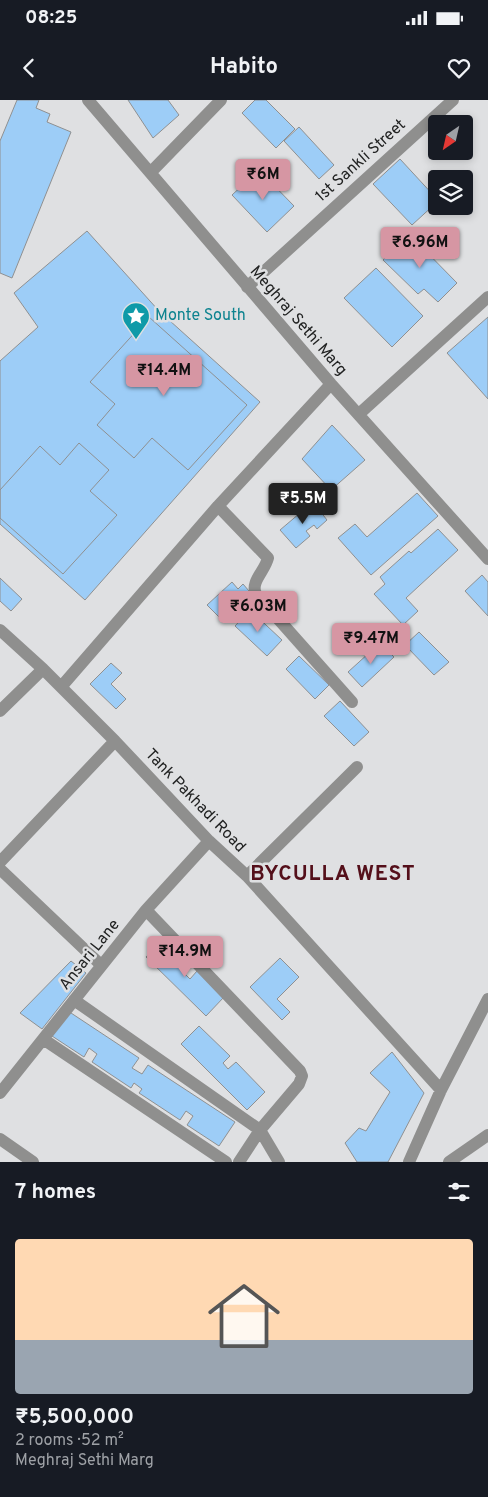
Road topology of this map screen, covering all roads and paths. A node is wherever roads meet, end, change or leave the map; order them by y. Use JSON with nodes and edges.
{"nodes":[{"id":1,"x":88,"y":100,"type":"edge"},
{"id":2,"x":221,"y":100,"type":"edge"},
{"id":3,"x":453,"y":100,"type":"edge"},
{"id":4,"x":151,"y":172,"type":"junction"},
{"id":5,"x":247,"y":287,"type":"junction"},
{"id":6,"x":488,"y":297,"type":"edge"},
{"id":7,"x":331,"y":384,"type":"junction"},
{"id":8,"x":359,"y":414,"type":"junction"},
{"id":9,"x":218,"y":506,"type":"junction"},
{"id":10,"x":488,"y":559,"type":"edge"},
{"id":11,"x":0,"y":630,"type":"edge"},
{"id":12,"x":43,"y":669,"type":"junction"},
{"id":13,"x":61,"y":688,"type":"junction"},
{"id":14,"x":352,"y":702,"type":"dead end"},
{"id":15,"x":0,"y":711,"type":"edge"},
{"id":16,"x":115,"y":741,"type":"junction"},
{"id":17,"x":357,"y":767,"type":"dead end"},
{"id":18,"x":209,"y":841,"type":"junction"},
{"id":19,"x":0,"y":862,"type":"edge"},
{"id":20,"x":0,"y":869,"type":"edge"},
{"id":21,"x":247,"y":876,"type":"junction"},
{"id":22,"x":146,"y":910,"type":"junction"},
{"id":23,"x":101,"y":965,"type":"junction"},
{"id":24,"x":488,"y":999,"type":"edge"},
{"id":25,"x":74,"y":1000,"type":"junction"},
{"id":26,"x":43,"y":1039,"type":"junction"},
{"id":27,"x":441,"y":1090,"type":"junction"},
{"id":28,"x":0,"y":1093,"type":"edge"},
{"id":29,"x":260,"y":1130,"type":"junction"},
{"id":30,"x":488,"y":1135,"type":"edge"},
{"id":31,"x":0,"y":1139,"type":"edge"},
{"id":32,"x":33,"y":1162,"type":"edge"},
{"id":33,"x":226,"y":1162,"type":"edge"},
{"id":34,"x":239,"y":1162,"type":"edge"},
{"id":35,"x":279,"y":1162,"type":"edge"},
{"id":36,"x":409,"y":1162,"type":"edge"},
{"id":37,"x":449,"y":1162,"type":"edge"}],
"edges":[{"from":1,"to":4,"type":"street","name":"Meghraj Sethi Marg"},
{"from":2,"to":4,"type":"street"},
{"from":3,"to":5,"type":"street","name":"1st Sankli Street"},
{"from":4,"to":5,"type":"street","name":"Meghraj Sethi Marg"},
{"from":5,"to":7,"type":"street","name":"Meghraj Sethi Marg"},
{"from":6,"to":8,"type":"street"},
{"from":7,"to":8,"type":"street","name":"Meghraj Sethi Marg"},
{"from":7,"to":9,"type":"street"},
{"from":8,"to":10,"type":"street","name":"Meghraj Sethi Marg"},
{"from":9,"to":13,"type":"street"},
{"from":9,"to":14,"type":"street"},
{"from":11,"to":12,"type":"street","name":"Tank Pakhadi Road"},
{"from":12,"to":13,"type":"street","name":"Tank Pakhadi Road"},
{"from":12,"to":15,"type":"street"},
{"from":13,"to":16,"type":"street","name":"Tank Pakhadi Road"},
{"from":16,"to":18,"type":"street","name":"Tank Pakhadi Road"},
{"from":16,"to":19,"type":"street"},
{"from":17,"to":21,"type":"street"},
{"from":18,"to":21,"type":"street","name":"Tank Pakhadi Road"},
{"from":18,"to":22,"type":"street","name":"Ansari Lane"},
{"from":20,"to":23,"type":"street"},
{"from":21,"to":27,"type":"street","name":"Tank Pakhadi Road"},
{"from":22,"to":23,"type":"street","name":"Ansari Lane"},
{"from":22,"to":29,"type":"street"},
{"from":23,"to":25,"type":"street","name":"Ansari Lane"},
{"from":24,"to":27,"type":"street"},
{"from":25,"to":26,"type":"street","name":"Ansari Lane"},
{"from":25,"to":29,"type":"street"},
{"from":26,"to":28,"type":"street","name":"Ansari Lane"},
{"from":26,"to":33,"type":"street"},
{"from":27,"to":36,"type":"street"},
{"from":29,"to":34,"type":"street"},
{"from":29,"to":35,"type":"street"},
{"from":30,"to":37,"type":"street"},
{"from":31,"to":32,"type":"street"}]}
